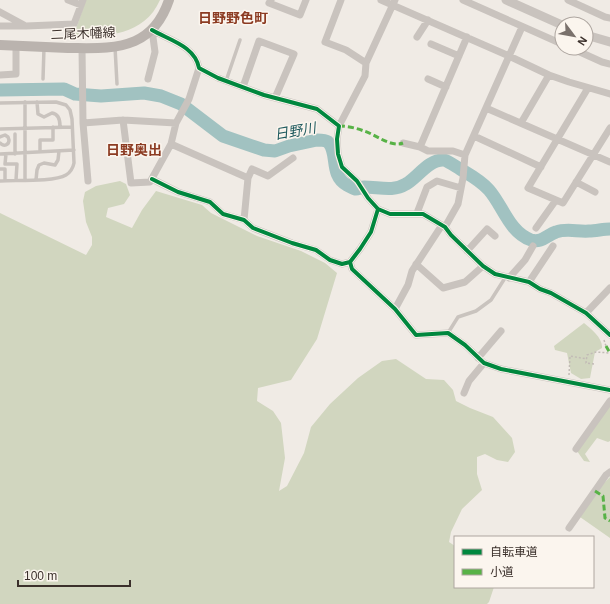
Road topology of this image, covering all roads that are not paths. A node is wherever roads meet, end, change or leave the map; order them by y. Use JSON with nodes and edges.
{"nodes":[{"id":1,"x":68,"y":0,"type":"edge"},
{"id":2,"x":170,"y":0,"type":"edge"},
{"id":3,"x":271,"y":0,"type":"edge"},
{"id":4,"x":306,"y":0,"type":"edge"},
{"id":5,"x":341,"y":0,"type":"edge"},
{"id":6,"x":380,"y":0,"type":"edge"},
{"id":7,"x":462,"y":0,"type":"edge"},
{"id":8,"x":506,"y":0,"type":"edge"},
{"id":9,"x":568,"y":0,"type":"edge"},
{"id":10,"x":394,"y":2,"type":"edge"},
{"id":11,"x":82,"y":3,"type":"edge"},
{"id":12,"x":0,"y":12,"type":"edge"},
{"id":13,"x":610,"y":18,"type":"edge"},
{"id":14,"x":428,"y":20,"type":"junction"},
{"id":15,"x":554,"y":21,"type":"edge"},
{"id":16,"x":0,"y":26,"type":"edge"},
{"id":17,"x":26,"y":26,"type":"junction"},
{"id":18,"x":522,"y":27,"type":"junction"},
{"id":19,"x":152,"y":30,"type":"junction"},
{"id":20,"x":416,"y":37,"type":"dead end"},
{"id":21,"x":467,"y":37,"type":"junction"},
{"id":22,"x":594,"y":37,"type":"edge"},
{"id":23,"x":240,"y":40,"type":"dead end"},
{"id":24,"x":554,"y":41,"type":"edge"},
{"id":25,"x":610,"y":42,"type":"edge"},
{"id":26,"x":431,"y":44,"type":"dead end"},
{"id":27,"x":0,"y":45,"type":"edge"},
{"id":28,"x":16,"y":46,"type":"junction"},
{"id":29,"x":115,"y":46,"type":"junction"},
{"id":30,"x":44,"y":47,"type":"junction"},
{"id":31,"x":82,"y":48,"type":"junction"},
{"id":32,"x":459,"y":56,"type":"junction"},
{"id":33,"x":509,"y":56,"type":"junction"},
{"id":34,"x":590,"y":56,"type":"edge"},
{"id":35,"x":366,"y":63,"type":"junction"},
{"id":36,"x":610,"y":64,"type":"edge"},
{"id":37,"x":199,"y":68,"type":"junction"},
{"id":38,"x":0,"y":75,"type":"edge"},
{"id":39,"x":549,"y":75,"type":"junction"},
{"id":40,"x":42,"y":79,"type":"dead end"},
{"id":41,"x":148,"y":79,"type":"dead end"},
{"id":42,"x":428,"y":79,"type":"dead end"},
{"id":43,"x":226,"y":81,"type":"junction"},
{"id":44,"x":117,"y":84,"type":"dead end"},
{"id":45,"x":446,"y":86,"type":"junction"},
{"id":46,"x":243,"y":87,"type":"junction"},
{"id":47,"x":588,"y":88,"type":"junction"},
{"id":48,"x":610,"y":94,"type":"edge"},
{"id":49,"x":276,"y":98,"type":"junction"},
{"id":50,"x":25,"y":102,"type":"junction"},
{"id":51,"x":37,"y":102,"type":"junction"},
{"id":52,"x":0,"y":103,"type":"edge"},
{"id":53,"x":486,"y":108,"type":"junction"},
{"id":54,"x":123,"y":120,"type":"junction"},
{"id":55,"x":178,"y":121,"type":"junction"},
{"id":56,"x":83,"y":123,"type":"junction"},
{"id":57,"x":521,"y":123,"type":"junction"},
{"id":58,"x":60,"y":126,"type":"junction"},
{"id":59,"x":72,"y":126,"type":"junction"},
{"id":60,"x":339,"y":126,"type":"junction"},
{"id":61,"x":53,"y":127,"type":"junction"},
{"id":62,"x":25,"y":128,"type":"junction"},
{"id":63,"x":610,"y":128,"type":"edge"},
{"id":64,"x":0,"y":129,"type":"edge"},
{"id":65,"x":15,"y":134,"type":"dead end"},
{"id":66,"x":474,"y":136,"type":"junction"},
{"id":67,"x":0,"y":138,"type":"edge"},
{"id":68,"x":557,"y":139,"type":"junction"},
{"id":69,"x":9,"y":140,"type":"junction"},
{"id":70,"x":15,"y":140,"type":"junction"},
{"id":71,"x":0,"y":143,"type":"edge"},
{"id":72,"x":403,"y":143,"type":"dead end"},
{"id":73,"x":171,"y":144,"type":"junction"},
{"id":74,"x":4,"y":145,"type":"junction"},
{"id":75,"x":420,"y":147,"type":"junction"},
{"id":76,"x":74,"y":150,"type":"junction"},
{"id":77,"x":59,"y":151,"type":"junction"},
{"id":78,"x":40,"y":152,"type":"junction"},
{"id":79,"x":25,"y":153,"type":"junction"},
{"id":80,"x":3,"y":154,"type":"edge"},
{"id":81,"x":15,"y":154,"type":"junction"},
{"id":82,"x":465,"y":155,"type":"junction"},
{"id":83,"x":593,"y":155,"type":"junction"},
{"id":84,"x":293,"y":158,"type":"dead end"},
{"id":85,"x":610,"y":162,"type":"edge"},
{"id":86,"x":540,"y":167,"type":"junction"},
{"id":87,"x":0,"y":169,"type":"edge"},
{"id":88,"x":248,"y":178,"type":"junction"},
{"id":89,"x":152,"y":179,"type":"junction"},
{"id":90,"x":16,"y":180,"type":"junction"},
{"id":91,"x":25,"y":180,"type":"junction"},
{"id":92,"x":36,"y":180,"type":"junction"},
{"id":93,"x":0,"y":181,"type":"edge"},
{"id":94,"x":5,"y":181,"type":"junction"},
{"id":95,"x":88,"y":181,"type":"dead end"},
{"id":96,"x":576,"y":182,"type":"junction"},
{"id":97,"x":461,"y":188,"type":"junction"},
{"id":98,"x":595,"y":192,"type":"dead end"},
{"id":99,"x":556,"y":200,"type":"junction"},
{"id":100,"x":378,"y":209,"type":"junction"},
{"id":101,"x":417,"y":213,"type":"junction"},
{"id":102,"x":244,"y":220,"type":"junction"},
{"id":103,"x":443,"y":226,"type":"junction"},
{"id":104,"x":536,"y":228,"type":"dead end"},
{"id":105,"x":495,"y":236,"type":"dead end"},
{"id":106,"x":533,"y":246,"type":"dead end"},
{"id":107,"x":553,"y":246,"type":"dead end"},
{"id":108,"x":467,"y":251,"type":"junction"},
{"id":109,"x":350,"y":262,"type":"junction"},
{"id":110,"x":416,"y":264,"type":"junction"},
{"id":111,"x":483,"y":266,"type":"junction"},
{"id":112,"x":507,"y":278,"type":"junction"},
{"id":113,"x":529,"y":282,"type":"junction"},
{"id":114,"x":610,"y":288,"type":"edge"},
{"id":115,"x":395,"y":309,"type":"junction"},
{"id":116,"x":586,"y":313,"type":"junction"},
{"id":117,"x":501,"y":332,"type":"dead end"},
{"id":118,"x":448,"y":333,"type":"junction"},
{"id":119,"x":610,"y":335,"type":"edge"},
{"id":120,"x":478,"y":358,"type":"junction"},
{"id":121,"x":484,"y":363,"type":"junction"},
{"id":122,"x":610,"y":390,"type":"edge"},
{"id":123,"x":464,"y":393,"type":"dead end"},
{"id":124,"x":610,"y":401,"type":"edge"},
{"id":125,"x":576,"y":449,"type":"dead end"},
{"id":126,"x":610,"y":472,"type":"edge"},
{"id":127,"x":569,"y":528,"type":"dead end"}],
"edges":[{"from":1,"to":11,"type":"street"},
{"from":2,"to":19,"type":"main road","name":"二尾木幡線"},
{"from":3,"to":4,"type":"street"},
{"from":5,"to":35,"type":"street"},
{"from":6,"to":10,"type":"street"},
{"from":7,"to":18,"type":"street"},
{"from":8,"to":15,"type":"street"},
{"from":9,"to":13,"type":"street"},
{"from":10,"to":14,"type":"street"},
{"from":10,"to":35,"type":"street"},
{"from":11,"to":17,"type":"street"},
{"from":12,"to":17,"type":"street"},
{"from":14,"to":20,"type":"street"},
{"from":14,"to":21,"type":"street"},
{"from":16,"to":17,"type":"street"},
{"from":18,"to":24,"type":"street"},
{"from":18,"to":33,"type":"street"},
{"from":19,"to":29,"type":"main road","name":"二尾木幡線"},
{"from":19,"to":37,"type":"street"},
{"from":19,"to":41,"type":"street"},
{"from":21,"to":32,"type":"street"},
{"from":21,"to":33,"type":"street"},
{"from":22,"to":25,"type":"street"},
{"from":23,"to":43,"type":"lane"},
{"from":26,"to":32,"type":"street"},
{"from":27,"to":28,"type":"main road","name":"二尾木幡線"},
{"from":28,"to":30,"type":"main road","name":"二尾木幡線"},
{"from":28,"to":38,"type":"street"},
{"from":29,"to":31,"type":"main road","name":"二尾木幡線"},
{"from":29,"to":44,"type":"lane"},
{"from":30,"to":31,"type":"main road","name":"二尾木幡線"},
{"from":30,"to":40,"type":"lane"},
{"from":31,"to":56,"type":"street"},
{"from":32,"to":45,"type":"street"},
{"from":33,"to":39,"type":"street"},
{"from":33,"to":53,"type":"street"},
{"from":34,"to":36,"type":"street"},
{"from":35,"to":60,"type":"street"},
{"from":37,"to":43,"type":"street"},
{"from":37,"to":55,"type":"street"},
{"from":39,"to":47,"type":"street"},
{"from":39,"to":57,"type":"street"},
{"from":42,"to":45,"type":"street"},
{"from":43,"to":46,"type":"street"},
{"from":45,"to":75,"type":"street"},
{"from":46,"to":49,"type":"street"},
{"from":46,"to":49,"type":"street"},
{"from":47,"to":48,"type":"street"},
{"from":47,"to":68,"type":"street"},
{"from":49,"to":60,"type":"street"},
{"from":50,"to":51,"type":"lane"},
{"from":50,"to":52,"type":"lane"},
{"from":50,"to":62,"type":"lane"},
{"from":51,"to":58,"type":"lane"},
{"from":51,"to":59,"type":"lane"},
{"from":53,"to":57,"type":"street"},
{"from":53,"to":66,"type":"street"},
{"from":54,"to":55,"type":"street"},
{"from":54,"to":56,"type":"street"},
{"from":54,"to":89,"type":"street"},
{"from":55,"to":73,"type":"street"},
{"from":56,"to":95,"type":"street"},
{"from":57,"to":68,"type":"street"},
{"from":58,"to":59,"type":"lane"},
{"from":58,"to":61,"type":"lane"},
{"from":59,"to":76,"type":"lane"},
{"from":60,"to":100,"type":"street"},
{"from":61,"to":62,"type":"lane"},
{"from":61,"to":78,"type":"lane"},
{"from":62,"to":64,"type":"lane"},
{"from":62,"to":79,"type":"lane"},
{"from":63,"to":83,"type":"street"},
{"from":65,"to":70,"type":"lane"},
{"from":66,"to":82,"type":"street"},
{"from":66,"to":86,"type":"street"},
{"from":67,"to":69,"type":"lane"},
{"from":68,"to":83,"type":"street"},
{"from":68,"to":86,"type":"street"},
{"from":69,"to":70,"type":"lane"},
{"from":69,"to":74,"type":"lane"},
{"from":70,"to":81,"type":"lane"},
{"from":71,"to":74,"type":"lane"},
{"from":72,"to":75,"type":"street"},
{"from":73,"to":88,"type":"street"},
{"from":73,"to":89,"type":"street"},
{"from":74,"to":80,"type":"lane"},
{"from":75,"to":82,"type":"street"},
{"from":76,"to":77,"type":"lane"},
{"from":76,"to":92,"type":"lane"},
{"from":77,"to":78,"type":"lane"},
{"from":77,"to":92,"type":"lane"},
{"from":78,"to":79,"type":"lane"},
{"from":79,"to":81,"type":"lane"},
{"from":79,"to":91,"type":"lane"},
{"from":80,"to":81,"type":"lane"},
{"from":80,"to":90,"type":"lane"},
{"from":82,"to":97,"type":"street"},
{"from":83,"to":85,"type":"street"},
{"from":83,"to":96,"type":"street"},
{"from":84,"to":88,"type":"street"},
{"from":86,"to":99,"type":"street"},
{"from":87,"to":94,"type":"lane"},
{"from":88,"to":102,"type":"street"},
{"from":89,"to":102,"type":"street"},
{"from":90,"to":91,"type":"lane"},
{"from":90,"to":94,"type":"lane"},
{"from":91,"to":92,"type":"lane"},
{"from":93,"to":94,"type":"lane"},
{"from":96,"to":98,"type":"street"},
{"from":96,"to":99,"type":"street"},
{"from":97,"to":101,"type":"street"},
{"from":97,"to":103,"type":"street"},
{"from":99,"to":104,"type":"street"},
{"from":100,"to":101,"type":"street"},
{"from":100,"to":109,"type":"street"},
{"from":101,"to":103,"type":"street"},
{"from":102,"to":109,"type":"street"},
{"from":103,"to":108,"type":"street"},
{"from":103,"to":110,"type":"street"},
{"from":105,"to":108,"type":"street"},
{"from":106,"to":112,"type":"street"},
{"from":107,"to":113,"type":"street"},
{"from":108,"to":111,"type":"street"},
{"from":109,"to":115,"type":"street"},
{"from":110,"to":111,"type":"street"},
{"from":110,"to":115,"type":"street"},
{"from":111,"to":112,"type":"street"},
{"from":112,"to":113,"type":"street"},
{"from":112,"to":118,"type":"lane"},
{"from":113,"to":116,"type":"street"},
{"from":114,"to":116,"type":"street"},
{"from":115,"to":118,"type":"street"},
{"from":116,"to":119,"type":"street"},
{"from":117,"to":120,"type":"street"},
{"from":118,"to":120,"type":"street"},
{"from":120,"to":121,"type":"street"},
{"from":121,"to":122,"type":"street"},
{"from":121,"to":123,"type":"street"},
{"from":124,"to":125,"type":"street"},
{"from":126,"to":127,"type":"street"}]}
